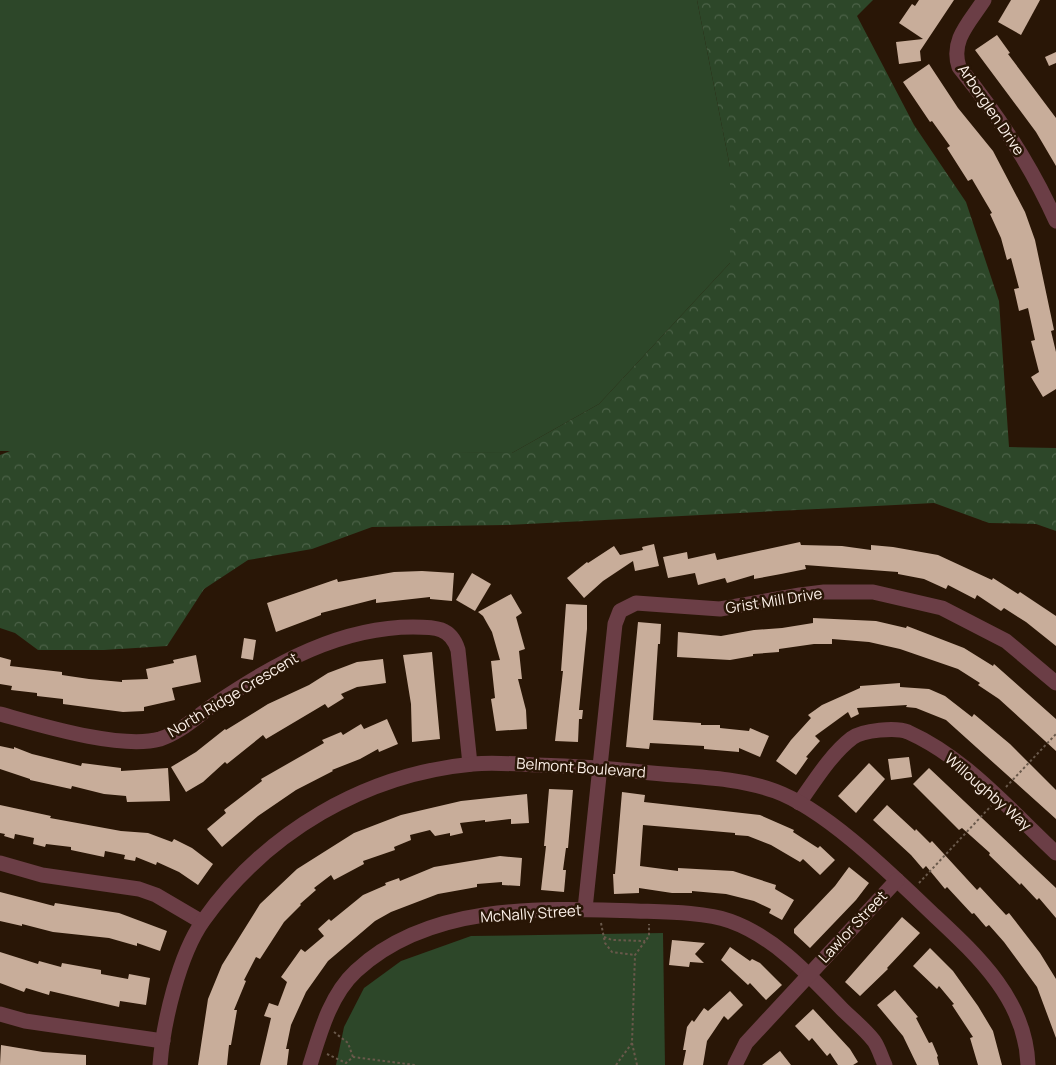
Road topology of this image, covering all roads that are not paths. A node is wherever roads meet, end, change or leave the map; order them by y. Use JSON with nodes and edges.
{"nodes":[{"id":1,"x":984,"y":0,"type":"edge"},
{"id":2,"x":1056,"y":221,"type":"edge"},
{"id":3,"x":1056,"y":683,"type":"edge"},
{"id":4,"x":0,"y":714,"type":"edge"},
{"id":5,"x":470,"y":764,"type":"junction"},
{"id":6,"x":600,"y":768,"type":"junction"},
{"id":7,"x":799,"y":803,"type":"junction"},
{"id":8,"x":1056,"y":853,"type":"edge"},
{"id":9,"x":0,"y":863,"type":"edge"},
{"id":10,"x":897,"y":880,"type":"junction"},
{"id":11,"x":592,"y":910,"type":"junction"},
{"id":12,"x":202,"y":922,"type":"junction"},
{"id":13,"x":809,"y":974,"type":"junction"},
{"id":14,"x":0,"y":1014,"type":"edge"},
{"id":15,"x":163,"y":1041,"type":"junction"},
{"id":16,"x":160,"y":1065,"type":"edge"},
{"id":17,"x":310,"y":1065,"type":"edge"},
{"id":18,"x":735,"y":1065,"type":"edge"},
{"id":19,"x":885,"y":1065,"type":"edge"},
{"id":20,"x":1028,"y":1065,"type":"edge"}],
"edges":[{"from":1,"to":2,"type":"street","name":"Arborglen Drive"},
{"from":3,"to":6,"type":"street","name":"Grist Mill Drive"},
{"from":4,"to":5,"type":"street","name":"North Ridge Crescent"},
{"from":5,"to":6,"type":"street","name":"Belmont Boulevard"},
{"from":5,"to":12,"type":"street","name":"Belmont Boulevard"},
{"from":6,"to":7,"type":"street","name":"Belmont Boulevard"},
{"from":6,"to":11,"type":"street","name":"Grist Mill Drive"},
{"from":7,"to":8,"type":"street","name":"Willoughby Way"},
{"from":7,"to":10,"type":"street","name":"Belmont Boulevard"},
{"from":9,"to":12,"type":"street"},
{"from":10,"to":13,"type":"street","name":"Lawlor Street"},
{"from":10,"to":20,"type":"street","name":"Belmont Boulevard"},
{"from":11,"to":13,"type":"street","name":"McNally Street"},
{"from":11,"to":17,"type":"street","name":"McNally Street"},
{"from":12,"to":15,"type":"street","name":"Belmont Boulevard"},
{"from":13,"to":18,"type":"street","name":"Lawlor Street"},
{"from":13,"to":19,"type":"street","name":"Lawlor Street"},
{"from":14,"to":15,"type":"street"},
{"from":15,"to":16,"type":"street","name":"Belmont Boulevard"}]}
